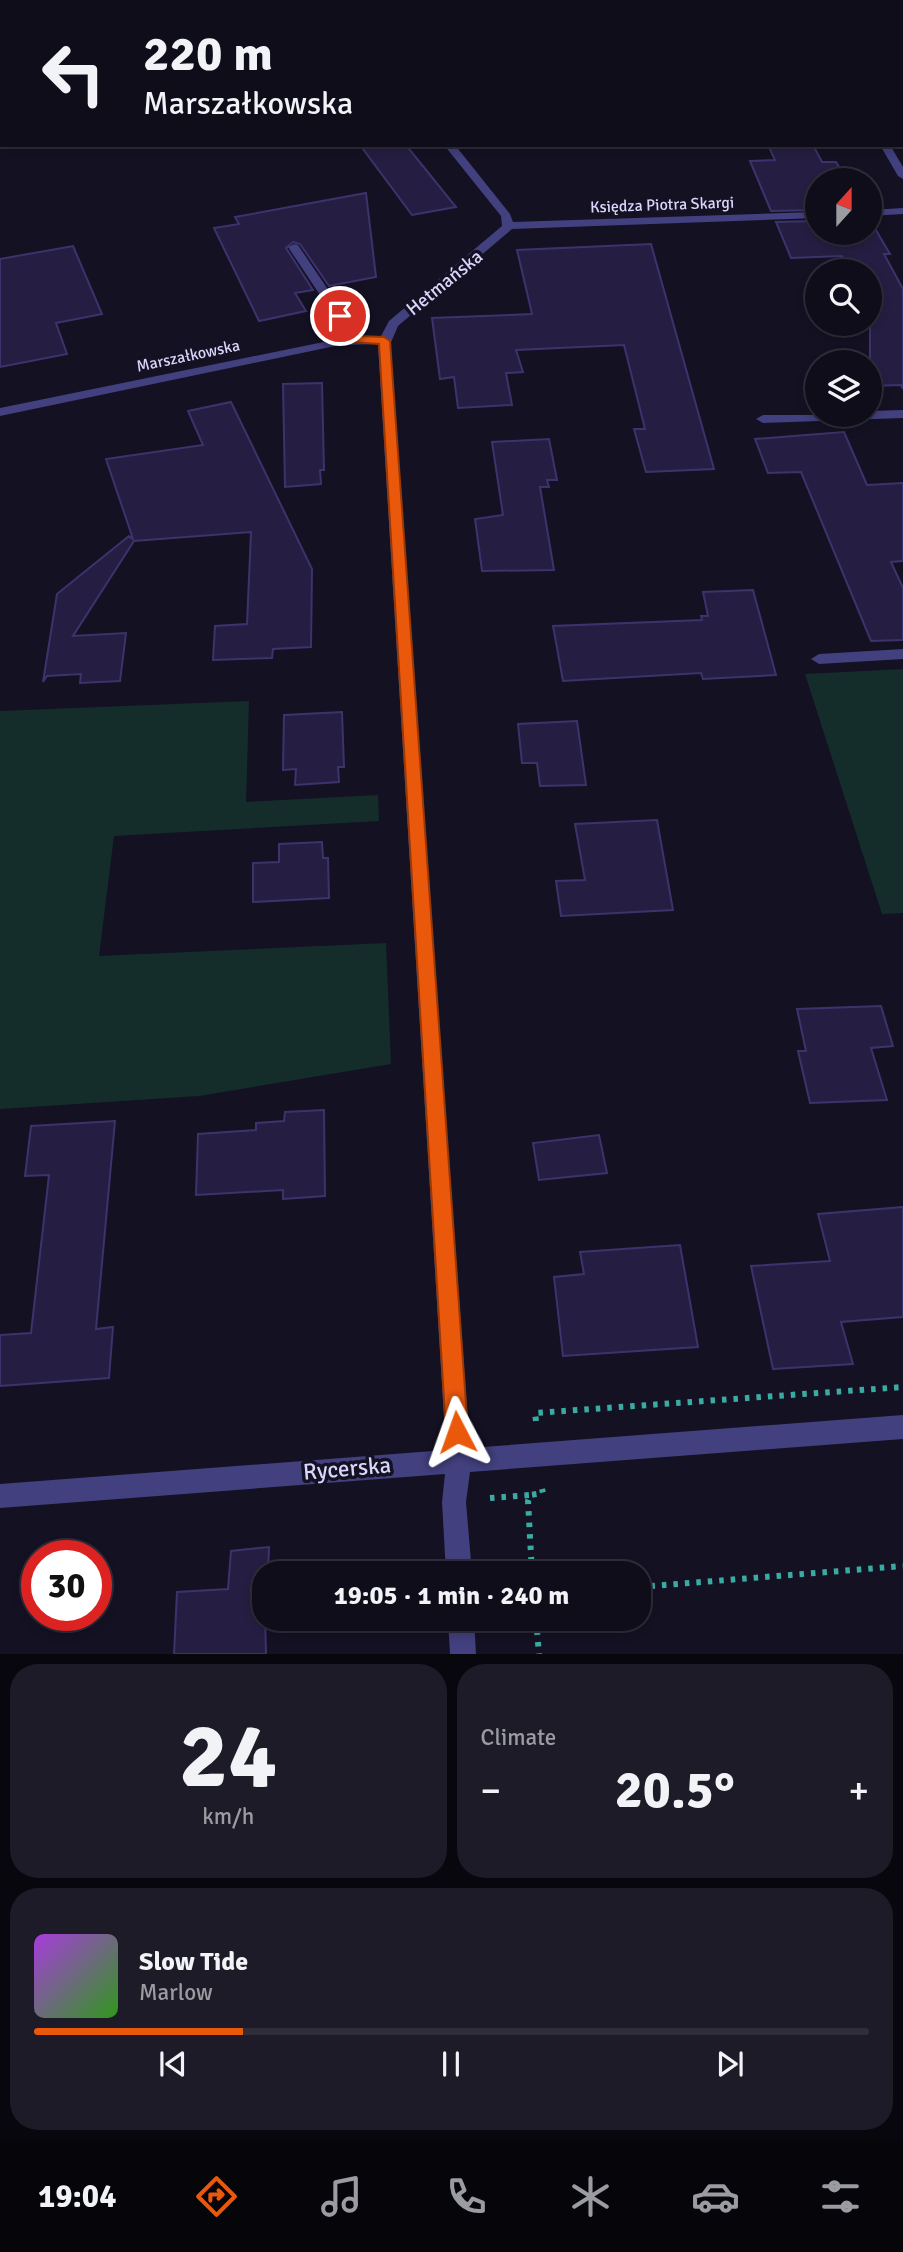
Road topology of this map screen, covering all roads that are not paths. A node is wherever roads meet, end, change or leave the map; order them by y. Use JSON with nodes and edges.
{"nodes":[{"id":1,"x":451,"y":147,"type":"edge"},
{"id":2,"x":886,"y":147,"type":"edge"},
{"id":3,"x":903,"y":176,"type":"edge"},
{"id":4,"x":903,"y":211,"type":"edge"},
{"id":5,"x":882,"y":212,"type":"edge"},
{"id":6,"x":805,"y":215,"type":"edge"},
{"id":7,"x":508,"y":226,"type":"junction"},
{"id":8,"x":295,"y":247,"type":"dead end"},
{"id":9,"x":355,"y":339,"type":"junction"},
{"id":10,"x":384,"y":341,"type":"junction"},
{"id":11,"x":0,"y":412,"type":"edge"},
{"id":12,"x":903,"y":414,"type":"edge"},
{"id":13,"x":763,"y":419,"type":"dead end"},
{"id":14,"x":903,"y":654,"type":"edge"},
{"id":15,"x":819,"y":659,"type":"dead end"},
{"id":16,"x":903,"y":1427,"type":"edge"},
{"id":17,"x":459,"y":1460,"type":"junction"},
{"id":18,"x":0,"y":1496,"type":"edge"},
{"id":19,"x":458,"y":1561,"type":"edge"},
{"id":20,"x":462,"y":1631,"type":"edge"},
{"id":21,"x":463,"y":1654,"type":"edge"}],
"edges":[{"from":1,"to":7,"type":"street"},
{"from":2,"to":3,"type":"street"},
{"from":4,"to":5,"type":"street"},
{"from":6,"to":7,"type":"street","name":"Księdza Piotra Skargi"},
{"from":7,"to":10,"type":"street","name":"Hetmańska"},
{"from":8,"to":9,"type":"street"},
{"from":9,"to":10,"type":"street","name":"Marszałkowska"},
{"from":9,"to":11,"type":"street","name":"Marszałkowska"},
{"from":10,"to":17,"type":"street"},
{"from":12,"to":13,"type":"street"},
{"from":14,"to":15,"type":"street"},
{"from":16,"to":17,"type":"street","name":"Rycerska"},
{"from":17,"to":18,"type":"street","name":"Rycerska"},
{"from":17,"to":19,"type":"street"},
{"from":20,"to":21,"type":"street"}]}
